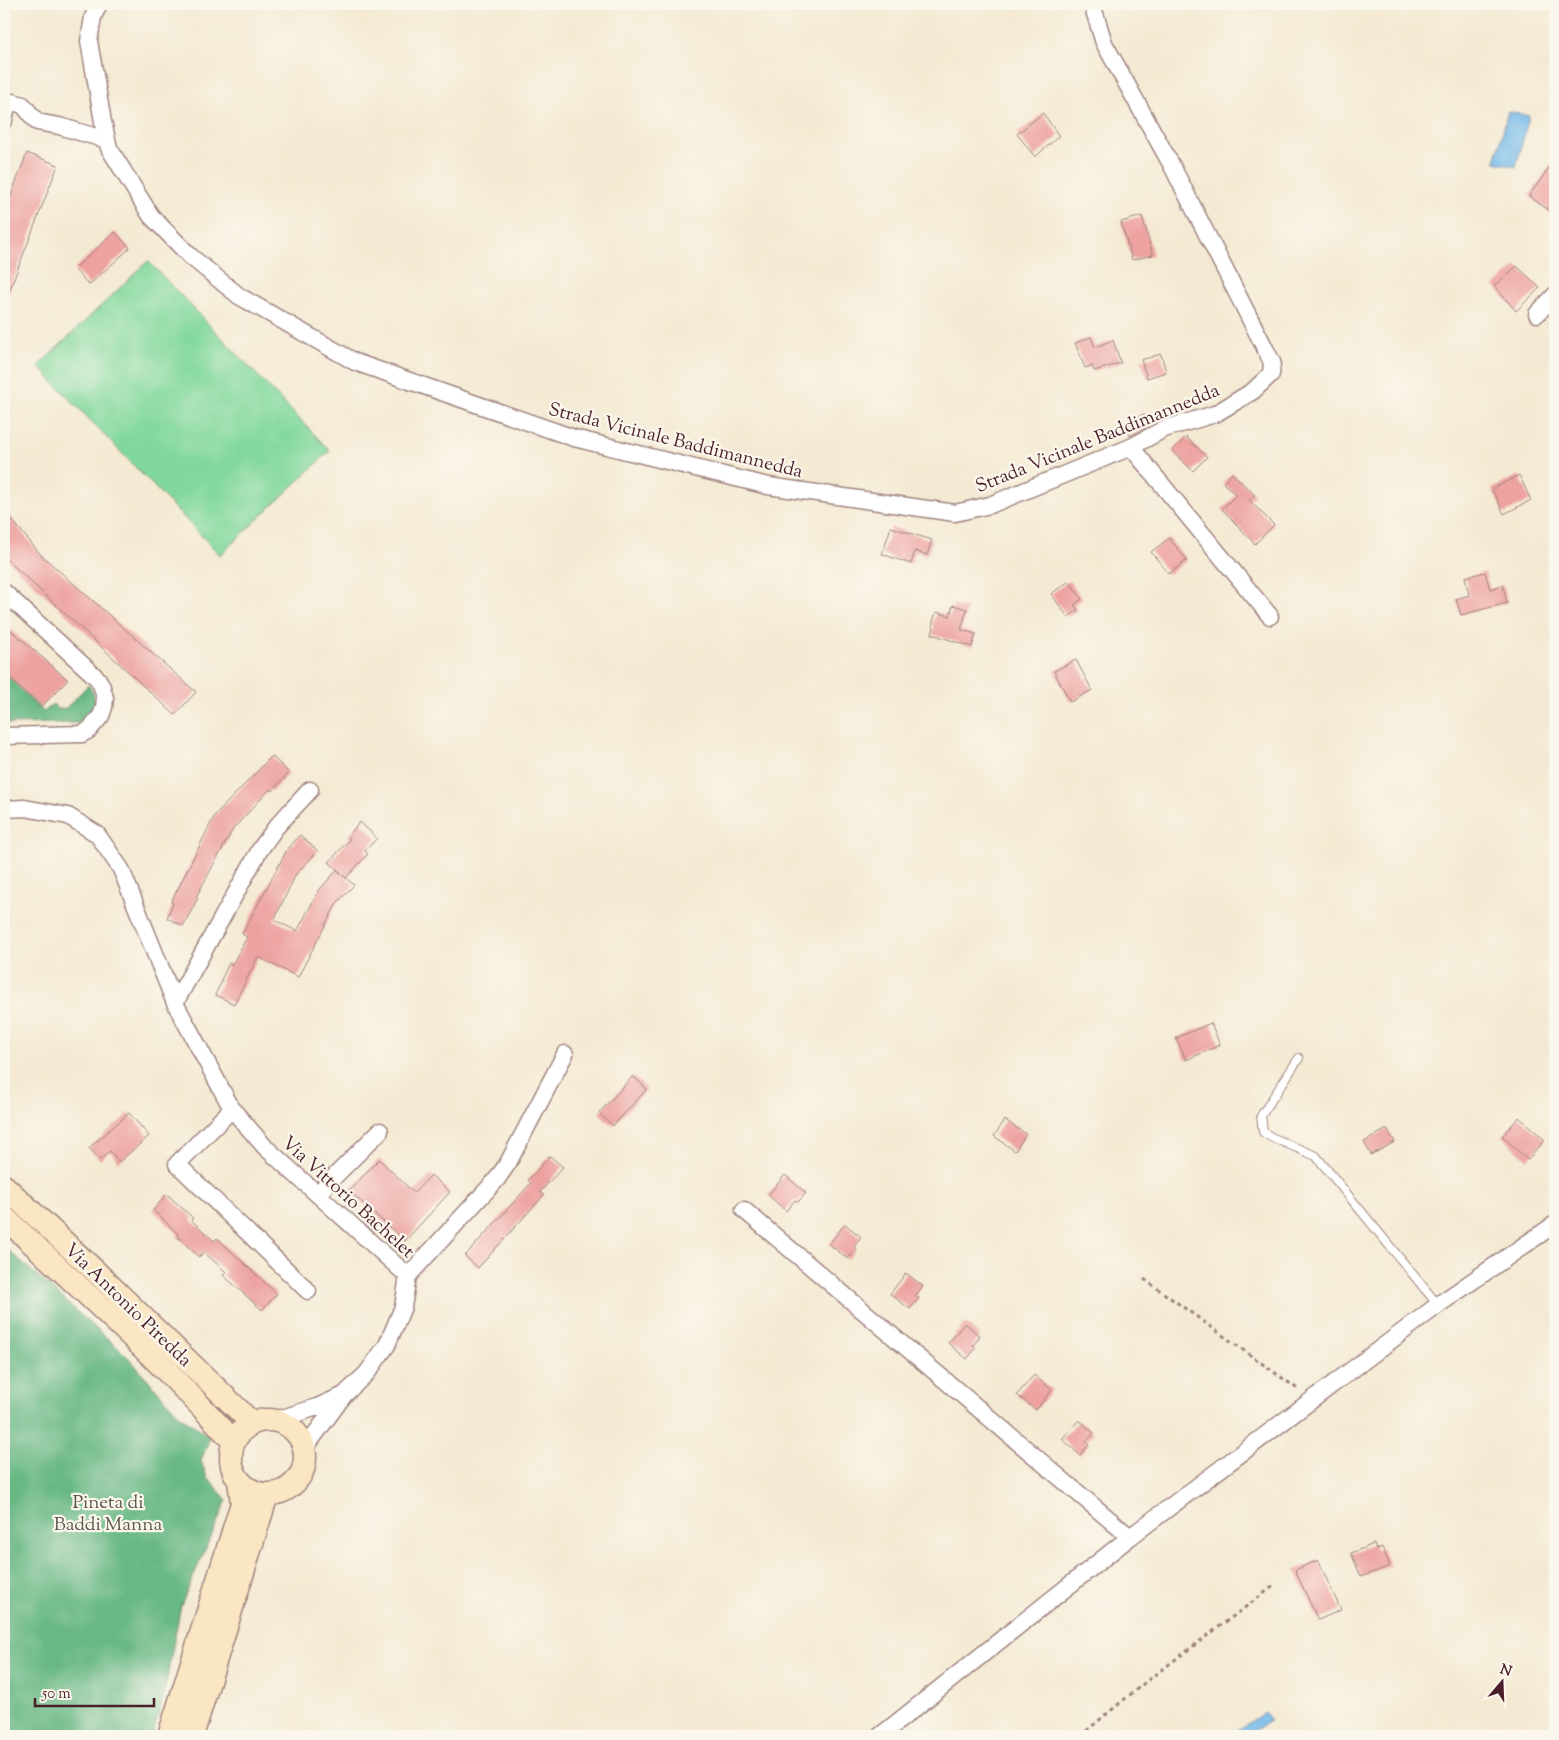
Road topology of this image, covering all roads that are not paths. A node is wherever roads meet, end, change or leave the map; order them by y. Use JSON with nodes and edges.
{"nodes":[{"id":1,"x":99,"y":4,"type":"edge"},
{"id":2,"x":1092,"y":4,"type":"edge"},
{"id":3,"x":4,"y":120,"type":"edge"},
{"id":4,"x":107,"y":140,"type":"junction"},
{"id":5,"x":1555,"y":295,"type":"edge"},
{"id":6,"x":1537,"y":314,"type":"dead end"},
{"id":7,"x":1131,"y":447,"type":"junction"},
{"id":8,"x":4,"y":592,"type":"edge"},
{"id":9,"x":1270,"y":616,"type":"dead end"},
{"id":10,"x":4,"y":736,"type":"edge"},
{"id":11,"x":310,"y":790,"type":"dead end"},
{"id":12,"x":4,"y":808,"type":"edge"},
{"id":13,"x":175,"y":1003,"type":"junction"},
{"id":14,"x":565,"y":1054,"type":"dead end"},
{"id":15,"x":1299,"y":1058,"type":"dead end"},
{"id":16,"x":232,"y":1109,"type":"junction"},
{"id":17,"x":380,"y":1131,"type":"dead end"},
{"id":18,"x":4,"y":1186,"type":"edge"},
{"id":19,"x":317,"y":1194,"type":"junction"},
{"id":20,"x":744,"y":1210,"type":"dead end"},
{"id":21,"x":4,"y":1216,"type":"edge"},
{"id":22,"x":1555,"y":1224,"type":"edge"},
{"id":23,"x":408,"y":1276,"type":"junction"},
{"id":24,"x":308,"y":1291,"type":"dead end"},
{"id":25,"x":1438,"y":1305,"type":"junction"},
{"id":26,"x":344,"y":1395,"type":"junction"},
{"id":27,"x":276,"y":1420,"type":"junction"},
{"id":28,"x":252,"y":1423,"type":"junction"},
{"id":29,"x":234,"y":1442,"type":"junction"},
{"id":30,"x":305,"y":1448,"type":"junction"},
{"id":31,"x":239,"y":1481,"type":"junction"},
{"id":32,"x":266,"y":1494,"type":"junction"},
{"id":33,"x":1130,"y":1536,"type":"junction"},
{"id":34,"x":169,"y":1736,"type":"edge"},
{"id":35,"x":192,"y":1736,"type":"edge"},
{"id":36,"x":880,"y":1736,"type":"edge"}],
"edges":[{"from":1,"to":4,"type":"street","name":"Strada Vicinale Baddimannedda"},
{"from":2,"to":7,"type":"street","name":"Strada Vicinale Baddimannedda"},
{"from":3,"to":4,"type":"street"},
{"from":4,"to":7,"type":"street","name":"Strada Vicinale Baddimannedda"},
{"from":5,"to":6,"type":"street"},
{"from":7,"to":9,"type":"street"},
{"from":8,"to":10,"type":"street"},
{"from":11,"to":13,"type":"street"},
{"from":12,"to":13,"type":"street","name":"Via Vittorio Bachelet"},
{"from":13,"to":16,"type":"street","name":"Via Vittorio Bachelet"},
{"from":14,"to":23,"type":"street"},
{"from":15,"to":25,"type":"lane"},
{"from":16,"to":19,"type":"street","name":"Via Vittorio Bachelet"},
{"from":16,"to":24,"type":"street"},
{"from":17,"to":19,"type":"street"},
{"from":18,"to":28,"type":"street","name":"Via Antonio Piredda"},
{"from":19,"to":23,"type":"street","name":"Via Vittorio Bachelet"},
{"from":20,"to":33,"type":"street"},
{"from":21,"to":29,"type":"street","name":"Via Antonio Piredda"},
{"from":22,"to":25,"type":"street"},
{"from":23,"to":26,"type":"street","name":"Via Vittorio Bachelet"},
{"from":25,"to":33,"type":"street"},
{"from":26,"to":27,"type":"street","name":"Via Vittorio Bachelet"},
{"from":26,"to":30,"type":"street","name":"Via Vittorio Bachelet"},
{"from":27,"to":28,"type":"street"},
{"from":27,"to":30,"type":"street"},
{"from":28,"to":29,"type":"street"},
{"from":29,"to":31,"type":"street"},
{"from":30,"to":32,"type":"street"},
{"from":31,"to":32,"type":"street"},
{"from":31,"to":34,"type":"street"},
{"from":32,"to":35,"type":"street"},
{"from":33,"to":36,"type":"street"}]}
